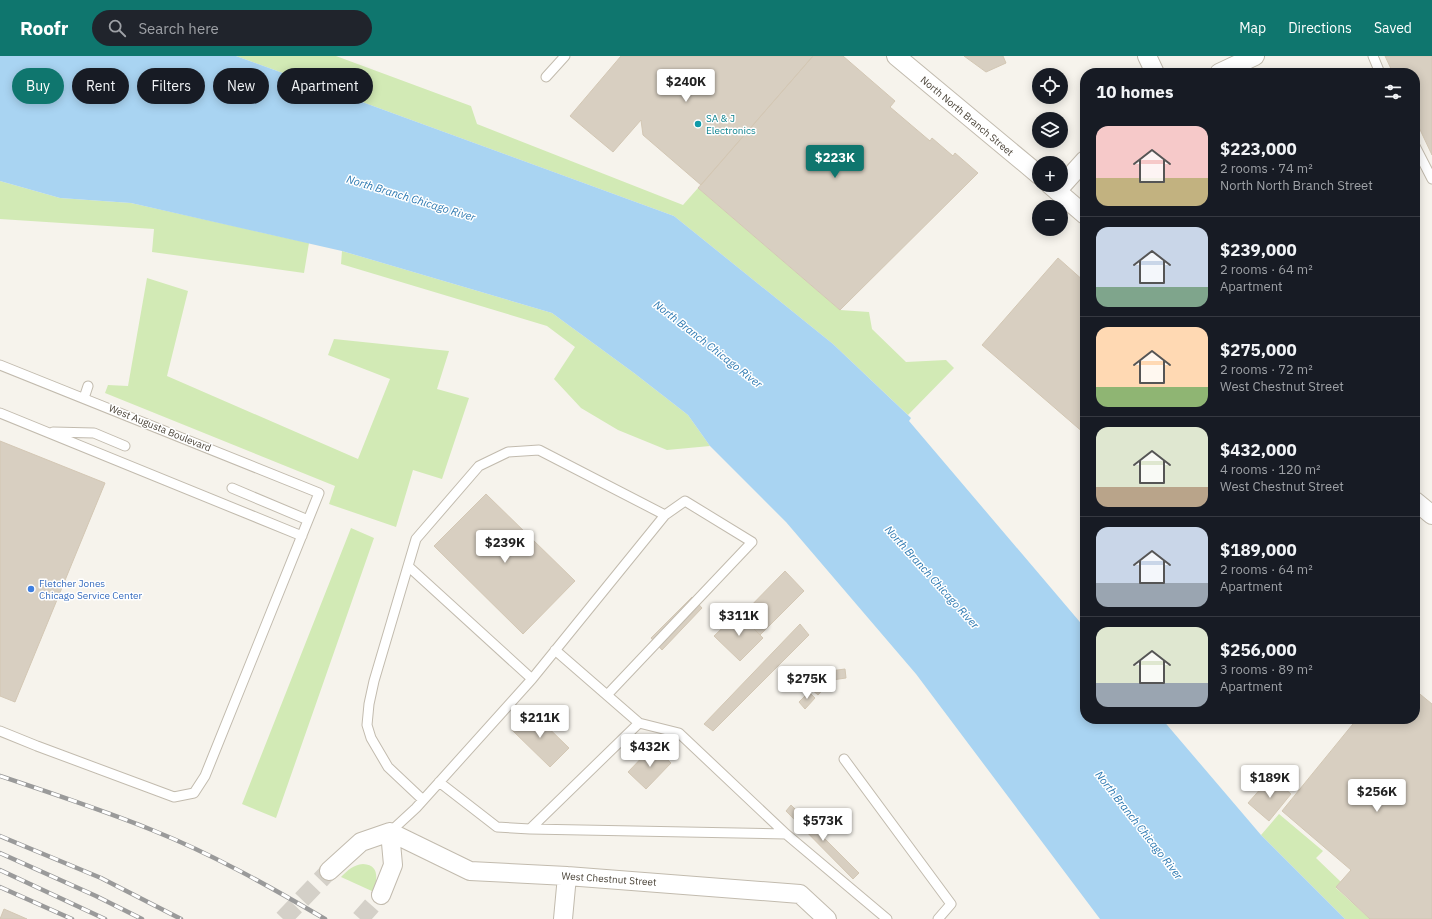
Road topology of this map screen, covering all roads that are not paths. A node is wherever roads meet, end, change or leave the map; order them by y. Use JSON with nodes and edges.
{"nodes":[{"id":1,"x":565,"y":56,"type":"edge"},
{"id":2,"x":896,"y":56,"type":"edge"},
{"id":3,"x":1147,"y":56,"type":"edge"},
{"id":4,"x":1255,"y":56,"type":"edge"},
{"id":5,"x":1373,"y":56,"type":"edge"},
{"id":6,"x":1153,"y":68,"type":"edge"},
{"id":7,"x":1230,"y":68,"type":"edge"},
{"id":8,"x":1378,"y":68,"type":"edge"},
{"id":9,"x":546,"y":77,"type":"dead end"},
{"id":10,"x":1420,"y":156,"type":"edge"},
{"id":11,"x":1080,"y":165,"type":"edge"},
{"id":12,"x":1032,"y":170,"type":"edge"},
{"id":13,"x":1068,"y":175,"type":"edge"},
{"id":14,"x":1432,"y":179,"type":"edge"},
{"id":15,"x":1059,"y":192,"type":"edge"},
{"id":16,"x":1080,"y":211,"type":"edge"},
{"id":17,"x":0,"y":365,"type":"edge"},
{"id":18,"x":88,"y":386,"type":"dead end"},
{"id":19,"x":84,"y":398,"type":"junction"},
{"id":20,"x":0,"y":413,"type":"edge"},
{"id":21,"x":45,"y":431,"type":"junction"},
{"id":22,"x":125,"y":446,"type":"dead end"},
{"id":23,"x":232,"y":488,"type":"dead end"},
{"id":24,"x":1420,"y":505,"type":"edge"},
{"id":25,"x":665,"y":515,"type":"junction"},
{"id":26,"x":1432,"y":515,"type":"edge"},
{"id":27,"x":308,"y":520,"type":"junction"},
{"id":28,"x":302,"y":536,"type":"junction"},
{"id":29,"x":408,"y":566,"type":"junction"},
{"id":30,"x":555,"y":650,"type":"junction"},
{"id":31,"x":532,"y":679,"type":"junction"},
{"id":32,"x":607,"y":695,"type":"junction"},
{"id":33,"x":639,"y":723,"type":"junction"},
{"id":34,"x":0,"y":731,"type":"edge"},
{"id":35,"x":844,"y":759,"type":"dead end"},
{"id":36,"x":439,"y":782,"type":"junction"},
{"id":37,"x":422,"y":800,"type":"junction"},
{"id":38,"x":530,"y":829,"type":"junction"},
{"id":39,"x":390,"y":832,"type":"junction"},
{"id":40,"x":786,"y":834,"type":"junction"},
{"id":41,"x":328,"y":871,"type":"tunnel mouth"},
{"id":42,"x":567,"y":876,"type":"junction"},
{"id":43,"x":381,"y":895,"type":"tunnel mouth"},
{"id":44,"x":563,"y":919,"type":"edge"},
{"id":45,"x":827,"y":919,"type":"edge"},
{"id":46,"x":887,"y":919,"type":"edge"},
{"id":47,"x":938,"y":919,"type":"edge"}],
"edges":[{"from":1,"to":9,"type":"lane"},
{"from":2,"to":12,"type":"street","name":"North North Branch Street"},
{"from":3,"to":6,"type":"street"},
{"from":4,"to":7,"type":"street"},
{"from":5,"to":8,"type":"lane"},
{"from":10,"to":14,"type":"lane"},
{"from":11,"to":13,"type":"street"},
{"from":15,"to":16,"type":"street"},
{"from":17,"to":19,"type":"lane","name":"West Augusta Boulevard"},
{"from":18,"to":19,"type":"lane"},
{"from":19,"to":27,"type":"lane","name":"West Augusta Boulevard"},
{"from":20,"to":21,"type":"lane"},
{"from":21,"to":22,"type":"lane"},
{"from":21,"to":28,"type":"lane"},
{"from":23,"to":27,"type":"lane"},
{"from":24,"to":26,"type":"street"},
{"from":25,"to":29,"type":"lane"},
{"from":25,"to":30,"type":"lane"},
{"from":25,"to":32,"type":"lane"},
{"from":27,"to":28,"type":"lane"},
{"from":28,"to":34,"type":"lane"},
{"from":29,"to":31,"type":"lane"},
{"from":29,"to":37,"type":"lane"},
{"from":30,"to":31,"type":"lane"},
{"from":30,"to":32,"type":"lane"},
{"from":31,"to":36,"type":"lane"},
{"from":32,"to":33,"type":"lane"},
{"from":33,"to":38,"type":"lane"},
{"from":33,"to":40,"type":"lane"},
{"from":35,"to":47,"type":"lane"},
{"from":36,"to":37,"type":"lane"},
{"from":36,"to":38,"type":"lane"},
{"from":37,"to":39,"type":"lane"},
{"from":38,"to":40,"type":"lane"},
{"from":39,"to":41,"type":"street"},
{"from":39,"to":42,"type":"street","name":"West Chestnut Street"},
{"from":39,"to":43,"type":"street"},
{"from":40,"to":46,"type":"lane"},
{"from":42,"to":44,"type":"street"},
{"from":42,"to":45,"type":"street","name":"West Chestnut Street"}]}
